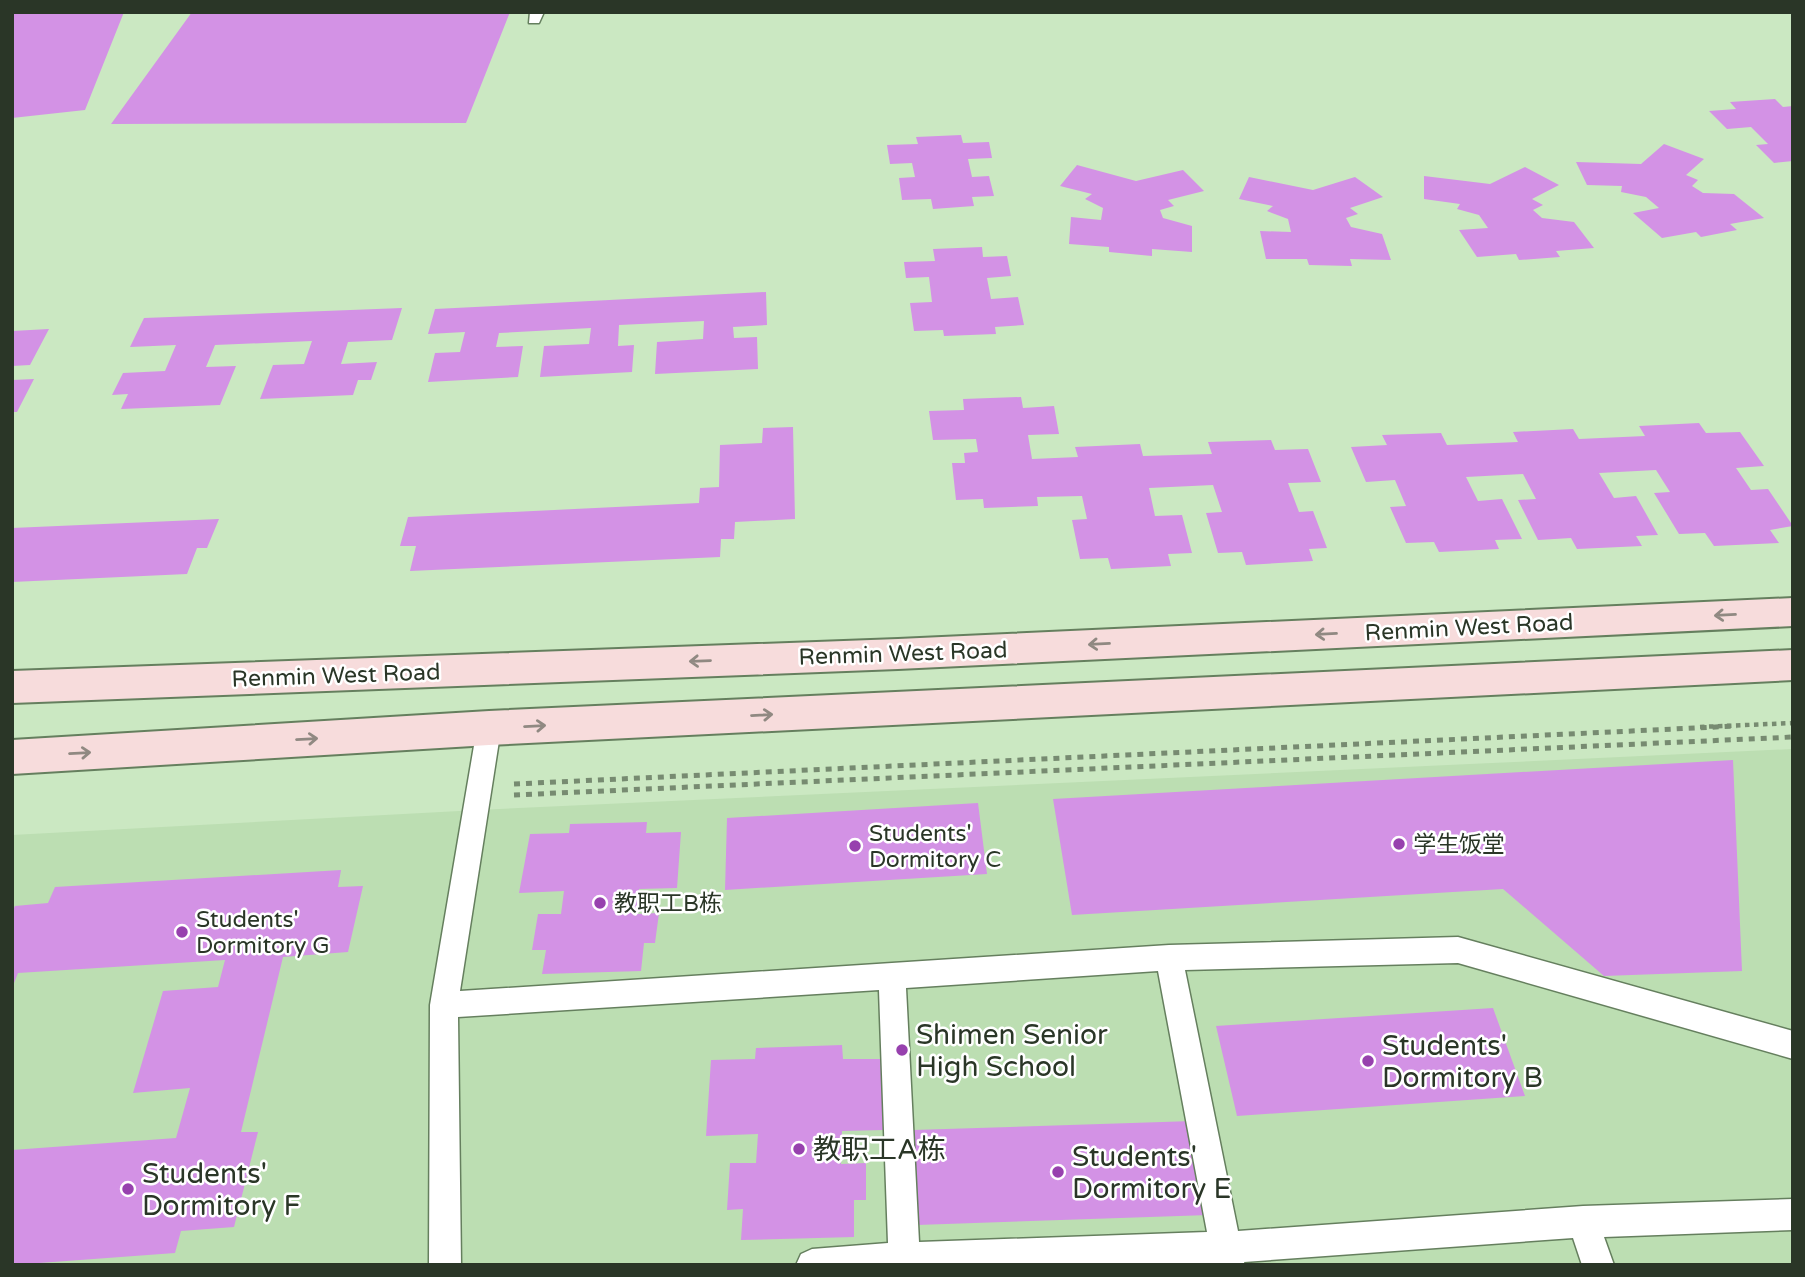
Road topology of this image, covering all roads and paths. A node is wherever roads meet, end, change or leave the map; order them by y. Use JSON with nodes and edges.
{"nodes":[{"id":1,"x":1793,"y":611,"type":"edge"},
{"id":2,"x":1793,"y":665,"type":"edge"},
{"id":3,"x":12,"y":687,"type":"edge"},
{"id":4,"x":1793,"y":723,"type":"edge"},
{"id":5,"x":489,"y":728,"type":"junction"},
{"id":6,"x":1793,"y":737,"type":"edge"},
{"id":7,"x":12,"y":757,"type":"edge"},
{"id":8,"x":481,"y":791,"type":"junction"},
{"id":9,"x":1169,"y":958,"type":"junction"},
{"id":10,"x":892,"y":974,"type":"junction"},
{"id":11,"x":444,"y":1005,"type":"junction"},
{"id":12,"x":1793,"y":1045,"type":"edge"},
{"id":13,"x":1793,"y":1214,"type":"edge"},
{"id":14,"x":1583,"y":1222,"type":"junction"},
{"id":15,"x":1228,"y":1256,"type":"edge"},
{"id":16,"x":904,"y":1258,"type":"junction"},
{"id":17,"x":445,"y":1265,"type":"edge"},
{"id":18,"x":812,"y":1265,"type":"edge"},
{"id":19,"x":1598,"y":1265,"type":"edge"}],
"edges":[{"from":1,"to":3,"type":"street","name":"Renmin West Road","one_way":true},
{"from":5,"to":2,"type":"street","one_way":true},
{"from":4,"to":8,"type":"path"},
{"from":7,"to":5,"type":"street","one_way":true},
{"from":5,"to":8,"type":"lane"},
{"from":6,"to":8,"type":"path"},
{"from":8,"to":11,"type":"lane"},
{"from":9,"to":10,"type":"lane"},
{"from":9,"to":12,"type":"lane"},
{"from":9,"to":15,"type":"lane"},
{"from":10,"to":11,"type":"lane"},
{"from":10,"to":16,"type":"lane"},
{"from":11,"to":17,"type":"lane"},
{"from":13,"to":14,"type":"lane"},
{"from":14,"to":15,"type":"lane"},
{"from":14,"to":19,"type":"lane"},
{"from":15,"to":16,"type":"lane"},
{"from":16,"to":18,"type":"lane"}]}
